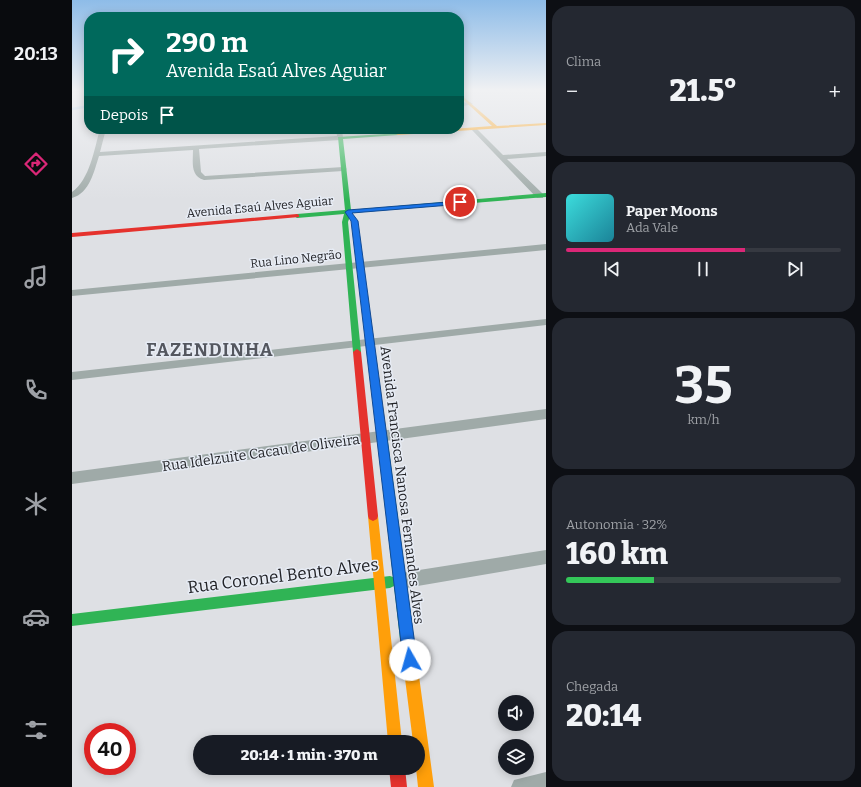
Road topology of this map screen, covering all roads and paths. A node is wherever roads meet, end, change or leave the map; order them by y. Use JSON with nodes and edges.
{"nodes":[{"id":1,"x":495,"y":127,"type":"joint"},
{"id":2,"x":500,"y":127,"type":"edge"},
{"id":3,"x":464,"y":129,"type":"edge"},
{"id":4,"x":474,"y":129,"type":"junction"},
{"id":5,"x":102,"y":134,"type":"edge"},
{"id":6,"x":330,"y":134,"type":"edge"},
{"id":7,"x":340,"y":134,"type":"edge"},
{"id":8,"x":196,"y":147,"type":"junction"},
{"id":9,"x":96,"y":154,"type":"junction"},
{"id":10,"x":546,"y":154,"type":"edge"},
{"id":11,"x":502,"y":157,"type":"junction"},
{"id":12,"x":343,"y":169,"type":"junction"},
{"id":13,"x":542,"y":193,"type":"edge"},
{"id":14,"x":72,"y":196,"type":"edge"},
{"id":15,"x":348,"y":209,"type":"junction"},
{"id":16,"x":188,"y":222,"type":"junction"},
{"id":17,"x":72,"y":228,"type":"edge"},
{"id":18,"x":72,"y":235,"type":"edge"},
{"id":19,"x":546,"y":247,"type":"edge"},
{"id":20,"x":360,"y":265,"type":"junction"},
{"id":21,"x":349,"y":266,"type":"junction"},
{"id":22,"x":72,"y":293,"type":"edge"},
{"id":23,"x":546,"y":322,"type":"edge"},
{"id":24,"x":370,"y":343,"type":"junction"},
{"id":25,"x":356,"y":344,"type":"junction"},
{"id":26,"x":72,"y":376,"type":"edge"},
{"id":27,"x":546,"y":414,"type":"edge"},
{"id":28,"x":382,"y":437,"type":"junction"},
{"id":29,"x":366,"y":439,"type":"junction"},
{"id":30,"x":72,"y":478,"type":"edge"},
{"id":31,"x":546,"y":557,"type":"edge"},
{"id":32,"x":400,"y":581,"type":"junction"},
{"id":33,"x":380,"y":583,"type":"junction"},
{"id":34,"x":72,"y":620,"type":"edge"},
{"id":35,"x":394,"y":735,"type":"edge"},
{"id":36,"x":398,"y":775,"type":"edge"},
{"id":37,"x":546,"y":782,"type":"edge"},
{"id":38,"x":399,"y":787,"type":"edge"},
{"id":39,"x":426,"y":787,"type":"edge"},
{"id":40,"x":521,"y":787,"type":"edge"}],
"edges":[{"from":1,"to":2,"type":"street"},
{"from":1,"to":4,"type":"street"},
{"from":3,"to":4,"type":"street"},
{"from":4,"to":11,"type":"street"},
{"from":5,"to":9,"type":"street"},
{"from":6,"to":8,"type":"street"},
{"from":7,"to":12,"type":"street","name":"Avenida Francisca Nanosa Fernandes Alves"},
{"from":8,"to":9,"type":"street"},
{"from":8,"to":12,"type":"street"},
{"from":9,"to":14,"type":"street"},
{"from":10,"to":11,"type":"street"},
{"from":11,"to":13,"type":"street"},
{"from":12,"to":15,"type":"street","name":"Avenida Francisca Nanosa Fernandes Alves"},
{"from":13,"to":15,"type":"street","name":"Avenida Esaú Alves Aguiar"},
{"from":15,"to":16,"type":"street","name":"Avenida Esaú Alves Aguiar"},
{"from":15,"to":20,"type":"street","name":"Avenida Francisca Nanosa Fernandes Alves"},
{"from":15,"to":21,"type":"street","name":"Avenida Francisca Nanosa Fernandes Alves"},
{"from":16,"to":17,"type":"street","name":"Avenida Esaú Alves Aguiar"},
{"from":16,"to":18,"type":"street","name":"Avenida Esaú Alves Aguiar"},
{"from":19,"to":20,"type":"street","name":"Rua Lino Negrão"},
{"from":20,"to":21,"type":"street","name":"Rua Lino Negrão"},
{"from":20,"to":24,"type":"street","name":"Avenida Francisca Nanosa Fernandes Alves"},
{"from":21,"to":22,"type":"street","name":"Rua Lino Negrão"},
{"from":21,"to":25,"type":"street","name":"Avenida Francisca Nanosa Fernandes Alves"},
{"from":23,"to":24,"type":"street"},
{"from":24,"to":25,"type":"street"},
{"from":24,"to":28,"type":"street","name":"Avenida Francisca Nanosa Fernandes Alves"},
{"from":25,"to":26,"type":"street"},
{"from":25,"to":29,"type":"street","name":"Avenida Francisca Nanosa Fernandes Alves"},
{"from":27,"to":28,"type":"street","name":"Rua Idelzuite Cacau de Oliveira"},
{"from":28,"to":29,"type":"street","name":"Rua Idelzuite Cacau de Oliveira"},
{"from":28,"to":32,"type":"street","name":"Avenida Francisca Nanosa Fernandes Alves"},
{"from":29,"to":30,"type":"street","name":"Rua Idelzuite Cacau de Oliveira"},
{"from":29,"to":33,"type":"street","name":"Avenida Francisca Nanosa Fernandes Alves"},
{"from":31,"to":32,"type":"street","name":"Rua Coronel Bento Alves"},
{"from":32,"to":33,"type":"street","name":"Rua Coronel Bento Alves"},
{"from":32,"to":39,"type":"street","name":"Avenida Francisca Nanosa Fernandes Alves"},
{"from":33,"to":34,"type":"street","name":"Rua Coronel Bento Alves"},
{"from":33,"to":35,"type":"street","name":"Avenida Francisca Nanosa Fernandes Alves"},
{"from":36,"to":38,"type":"street"},
{"from":37,"to":40,"type":"street"}]}
